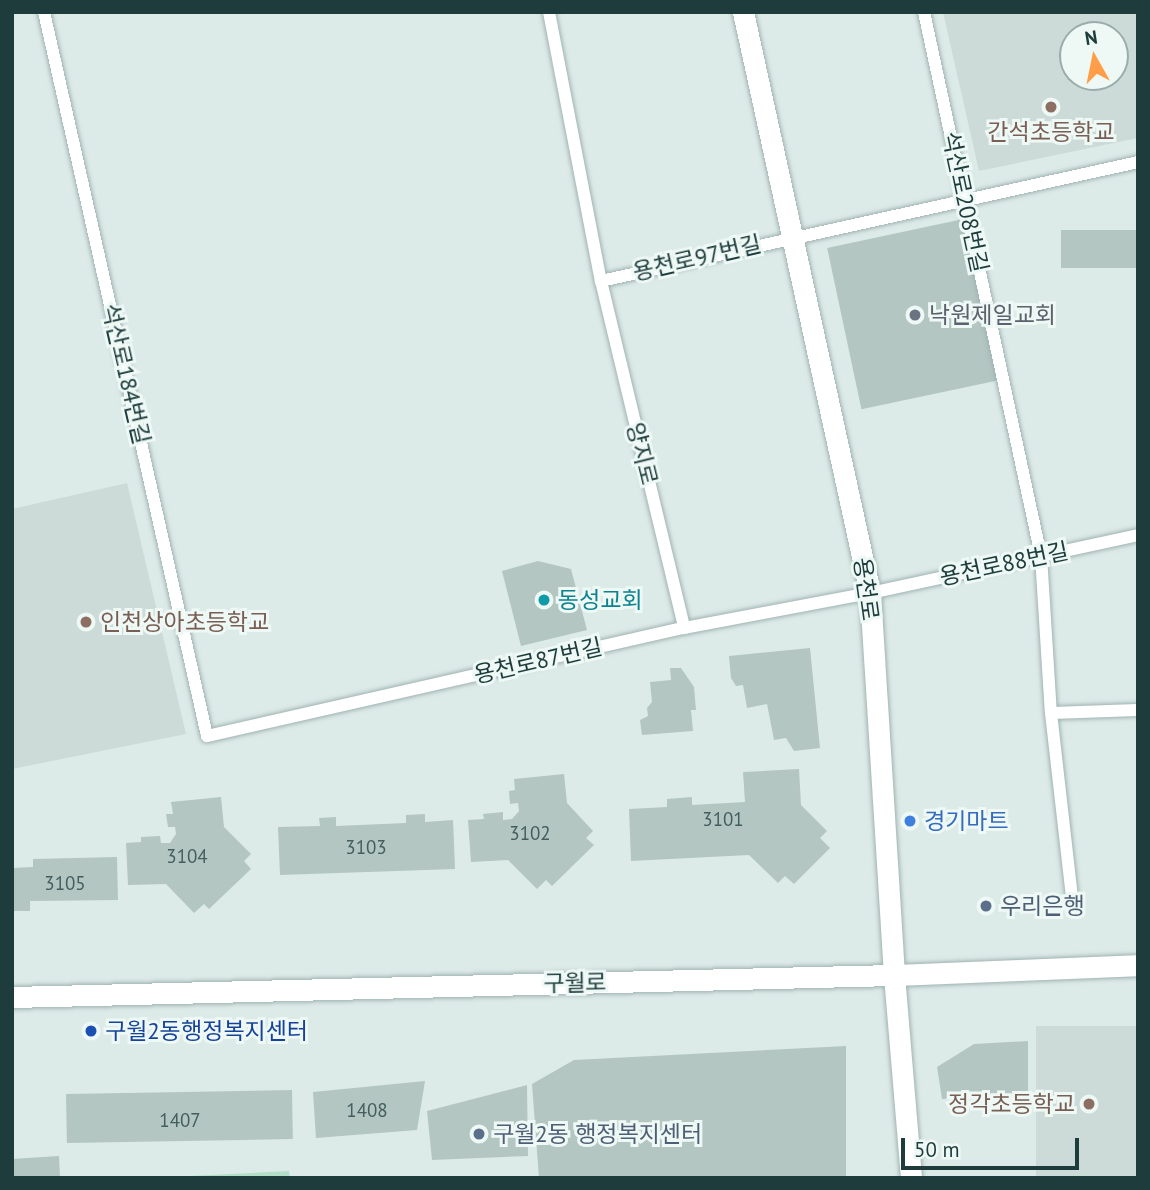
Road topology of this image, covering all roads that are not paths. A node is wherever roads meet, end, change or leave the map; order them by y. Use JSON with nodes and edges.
{"nodes":[{"id":1,"x":44,"y":12,"type":"edge"},
{"id":2,"x":549,"y":12,"type":"edge"},
{"id":3,"x":743,"y":12,"type":"edge"},
{"id":4,"x":923,"y":12,"type":"edge"},
{"id":5,"x":1138,"y":162,"type":"edge"},
{"id":6,"x":964,"y":199,"type":"junction"},
{"id":7,"x":793,"y":236,"type":"junction"},
{"id":8,"x":601,"y":281,"type":"junction"},
{"id":9,"x":1138,"y":535,"type":"edge"},
{"id":10,"x":1041,"y":556,"type":"junction"},
{"id":11,"x":870,"y":593,"type":"junction"},
{"id":12,"x":684,"y":628,"type":"junction"},
{"id":13,"x":1138,"y":710,"type":"edge"},
{"id":14,"x":1051,"y":713,"type":"junction"},
{"id":15,"x":207,"y":736,"type":"joint"},
{"id":16,"x":1072,"y":896,"type":"dead end"},
{"id":17,"x":1138,"y":965,"type":"edge"},
{"id":18,"x":894,"y":975,"type":"junction"},
{"id":19,"x":12,"y":997,"type":"edge"},
{"id":20,"x":911,"y":1178,"type":"edge"}],
"edges":[{"from":1,"to":15,"type":"lane","name":"석산로184번길"},
{"from":2,"to":8,"type":"lane","name":"양지로"},
{"from":3,"to":7,"type":"street","name":"용천로"},
{"from":4,"to":6,"type":"lane","name":"석산로208번길"},
{"from":5,"to":6,"type":"lane","name":"용천로97번길"},
{"from":6,"to":7,"type":"lane","name":"용천로97번길"},
{"from":6,"to":10,"type":"lane","name":"석산로208번길"},
{"from":7,"to":8,"type":"lane","name":"용천로97번길"},
{"from":7,"to":11,"type":"street","name":"용천로"},
{"from":8,"to":12,"type":"lane","name":"양지로"},
{"from":9,"to":10,"type":"lane","name":"용천로88번길"},
{"from":10,"to":11,"type":"lane","name":"용천로88번길"},
{"from":10,"to":14,"type":"lane","name":"석산로208번길"},
{"from":11,"to":12,"type":"lane","name":"용천로87번길"},
{"from":11,"to":18,"type":"street","name":"용천로"},
{"from":12,"to":15,"type":"lane","name":"용천로87번길"},
{"from":13,"to":14,"type":"lane"},
{"from":14,"to":16,"type":"lane","name":"석산로208번길"},
{"from":17,"to":18,"type":"street","name":"구월로"},
{"from":18,"to":19,"type":"street","name":"구월로"},
{"from":18,"to":20,"type":"street","name":"용천로"}]}
